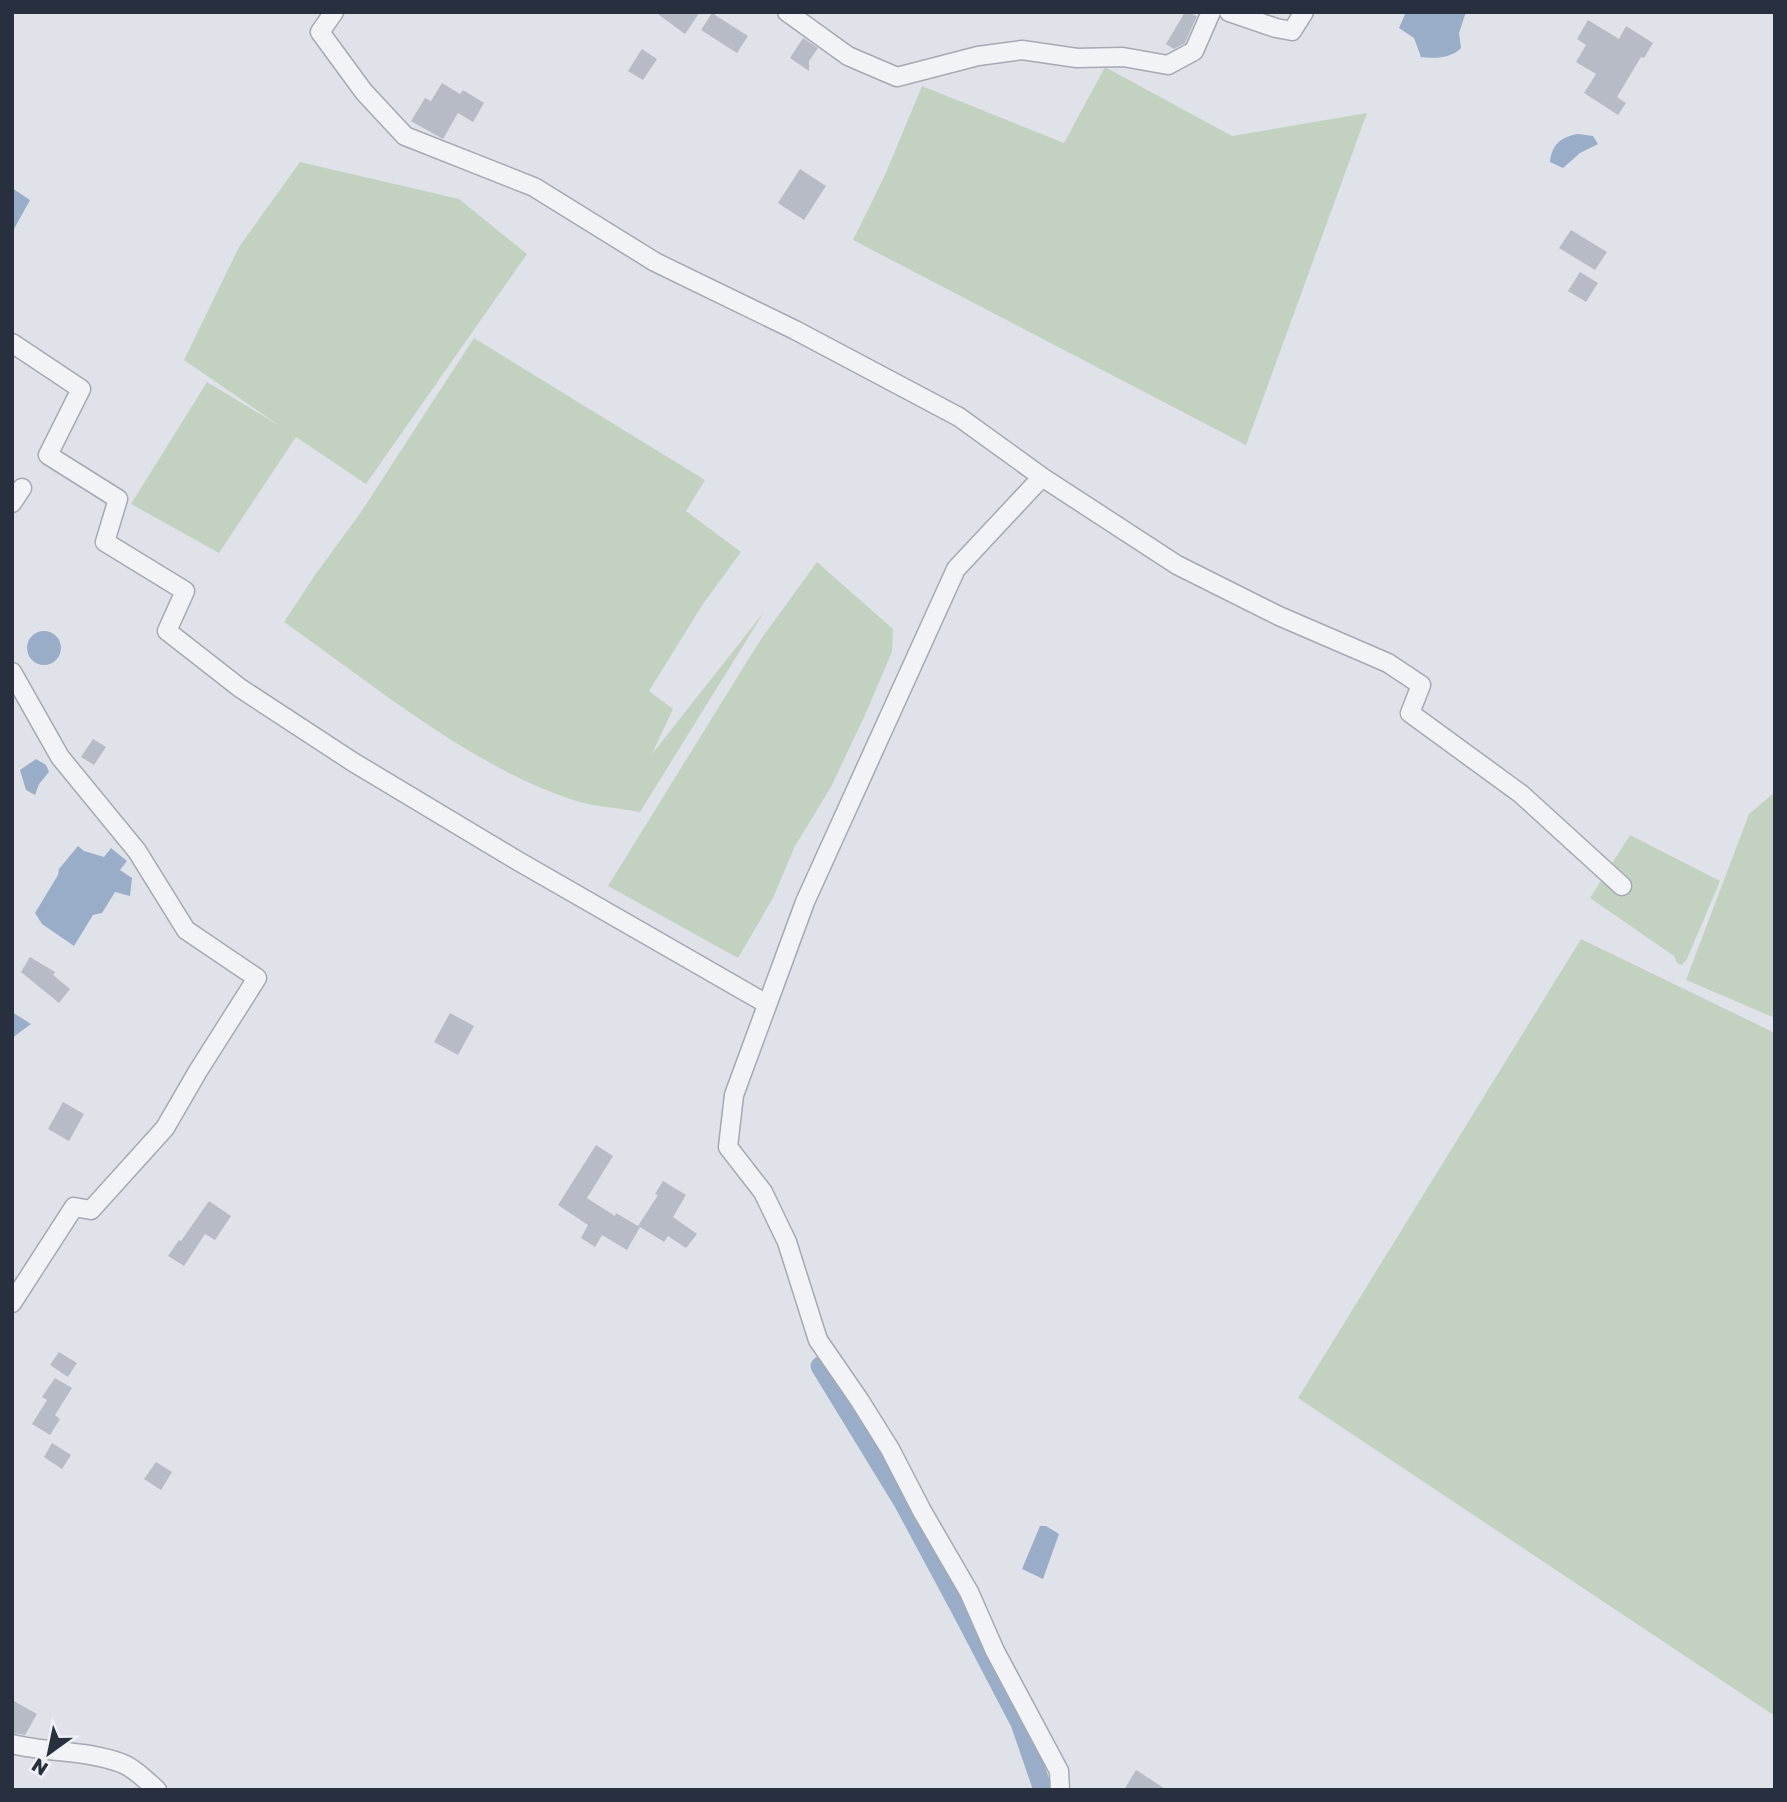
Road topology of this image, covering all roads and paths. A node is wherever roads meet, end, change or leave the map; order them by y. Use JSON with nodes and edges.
{"nodes":[{"id":1,"x":334,"y":12,"type":"edge"},
{"id":2,"x":787,"y":12,"type":"edge"},
{"id":3,"x":1211,"y":12,"type":"edge"},
{"id":4,"x":1229,"y":12,"type":"edge"},
{"id":5,"x":1304,"y":12,"type":"edge"},
{"id":6,"x":12,"y":343,"type":"edge"},
{"id":7,"x":1042,"y":477,"type":"junction"},
{"id":8,"x":12,"y":672,"type":"edge"},
{"id":9,"x":1622,"y":886,"type":"dead end"},
{"id":10,"x":767,"y":1004,"type":"junction"},
{"id":11,"x":12,"y":1303,"type":"edge"},
{"id":12,"x":12,"y":1744,"type":"edge"},
{"id":13,"x":156,"y":1790,"type":"edge"},
{"id":14,"x":1060,"y":1790,"type":"edge"}],
"edges":[{"from":1,"to":7,"type":"street"},
{"from":2,"to":3,"type":"street"},
{"from":4,"to":5,"type":"street"},
{"from":6,"to":10,"type":"street"},
{"from":7,"to":9,"type":"street"},
{"from":7,"to":10,"type":"street"},
{"from":8,"to":11,"type":"street"},
{"from":10,"to":14,"type":"street"},
{"from":12,"to":13,"type":"street"}]}
